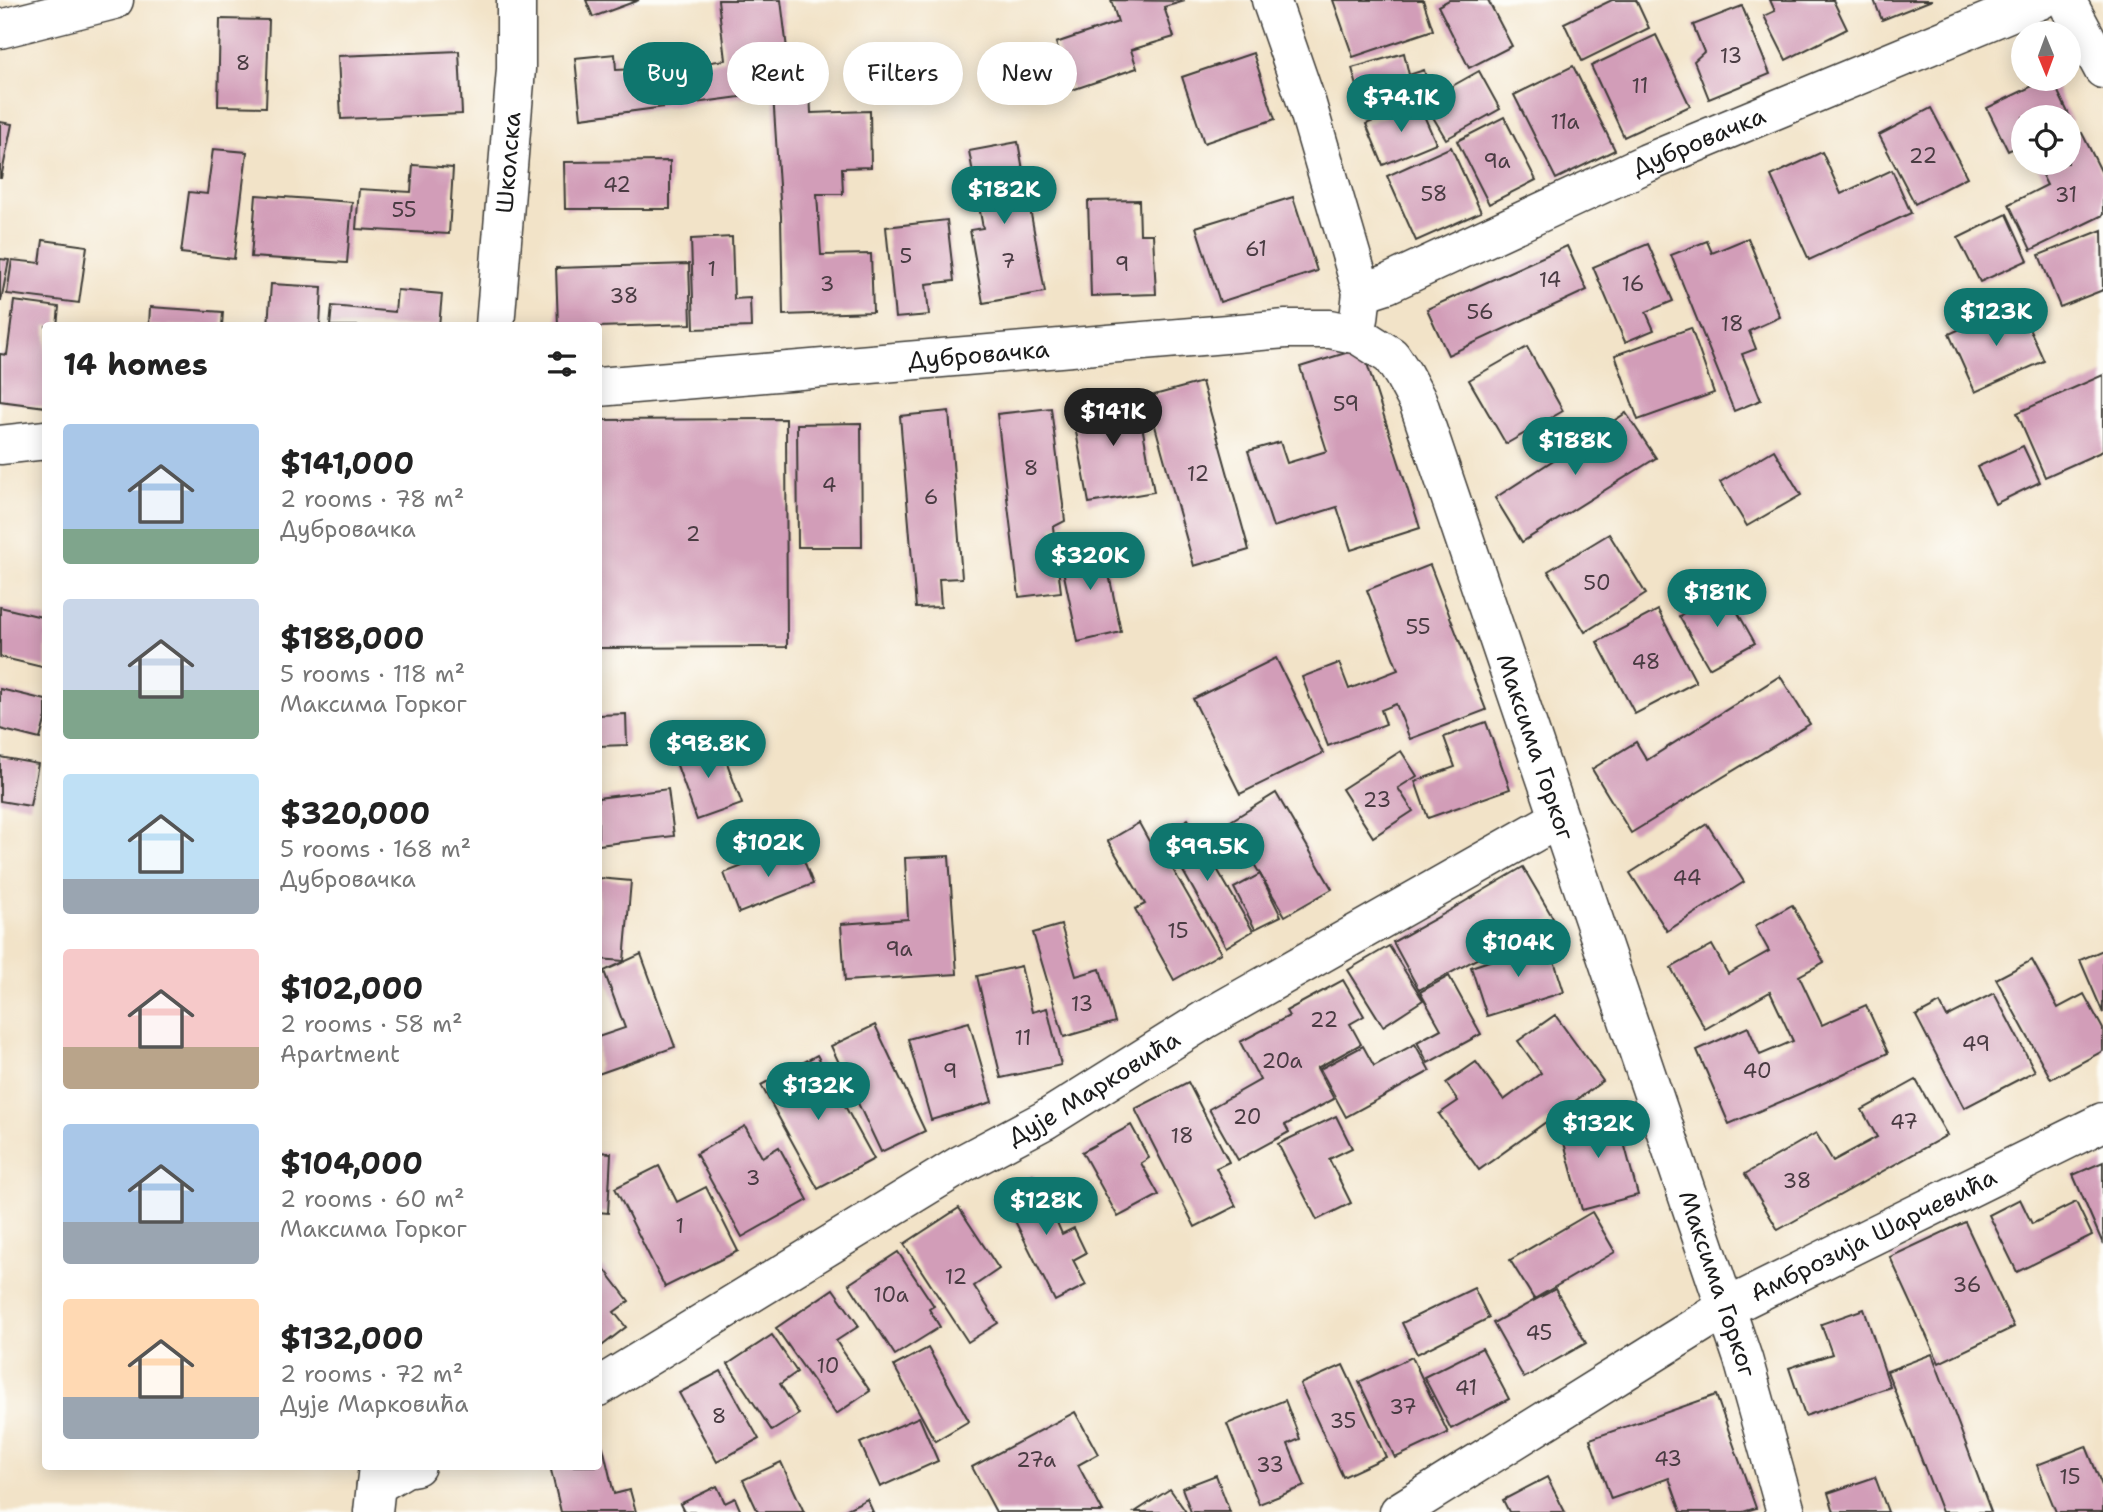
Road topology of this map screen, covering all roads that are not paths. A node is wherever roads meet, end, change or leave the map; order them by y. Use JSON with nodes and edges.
{"nodes":[{"id":1,"x":114,"y":0,"type":"edge"},
{"id":2,"x":516,"y":0,"type":"edge"},
{"id":3,"x":1270,"y":0,"type":"edge"},
{"id":4,"x":2040,"y":0,"type":"edge"},
{"id":5,"x":2066,"y":0,"type":"edge"},
{"id":6,"x":0,"y":29,"type":"edge"},
{"id":7,"x":2103,"y":69,"type":"edge"},
{"id":8,"x":1362,"y":292,"type":"junction"},
{"id":9,"x":495,"y":322,"type":"edge"},
{"id":10,"x":1358,"y":335,"type":"junction"},
{"id":11,"x":602,"y":387,"type":"edge"},
{"id":12,"x":42,"y":440,"type":"edge"},
{"id":13,"x":0,"y":445,"type":"edge"},
{"id":14,"x":1558,"y":819,"type":"junction"},
{"id":15,"x":2103,"y":1122,"type":"edge"},
{"id":16,"x":1724,"y":1309,"type":"junction"},
{"id":17,"x":602,"y":1385,"type":"edge"},
{"id":18,"x":402,"y":1470,"type":"edge"},
{"id":19,"x":376,"y":1488,"type":"edge"},
{"id":20,"x":1399,"y":1512,"type":"edge"},
{"id":21,"x":1786,"y":1512,"type":"edge"}],
"edges":[{"from":1,"to":6,"type":"street"},
{"from":2,"to":9,"type":"street","name":"Школска"},
{"from":3,"to":8,"type":"street"},
{"from":4,"to":8,"type":"street","name":"Дубровачка"},
{"from":5,"to":7,"type":"street"},
{"from":8,"to":10,"type":"street"},
{"from":10,"to":11,"type":"street","name":"Дубровачка"},
{"from":10,"to":14,"type":"street","name":"Максима Горког"},
{"from":12,"to":13,"type":"street"},
{"from":14,"to":16,"type":"street","name":"Максима Горког"},
{"from":14,"to":17,"type":"street","name":"Дује Марковића"},
{"from":15,"to":16,"type":"street","name":"Амброзија Шарчевића"},
{"from":16,"to":20,"type":"street","name":"Амброзија Шарчевића"},
{"from":16,"to":21,"type":"street","name":"Максима Горког"},
{"from":18,"to":19,"type":"street"}]}
